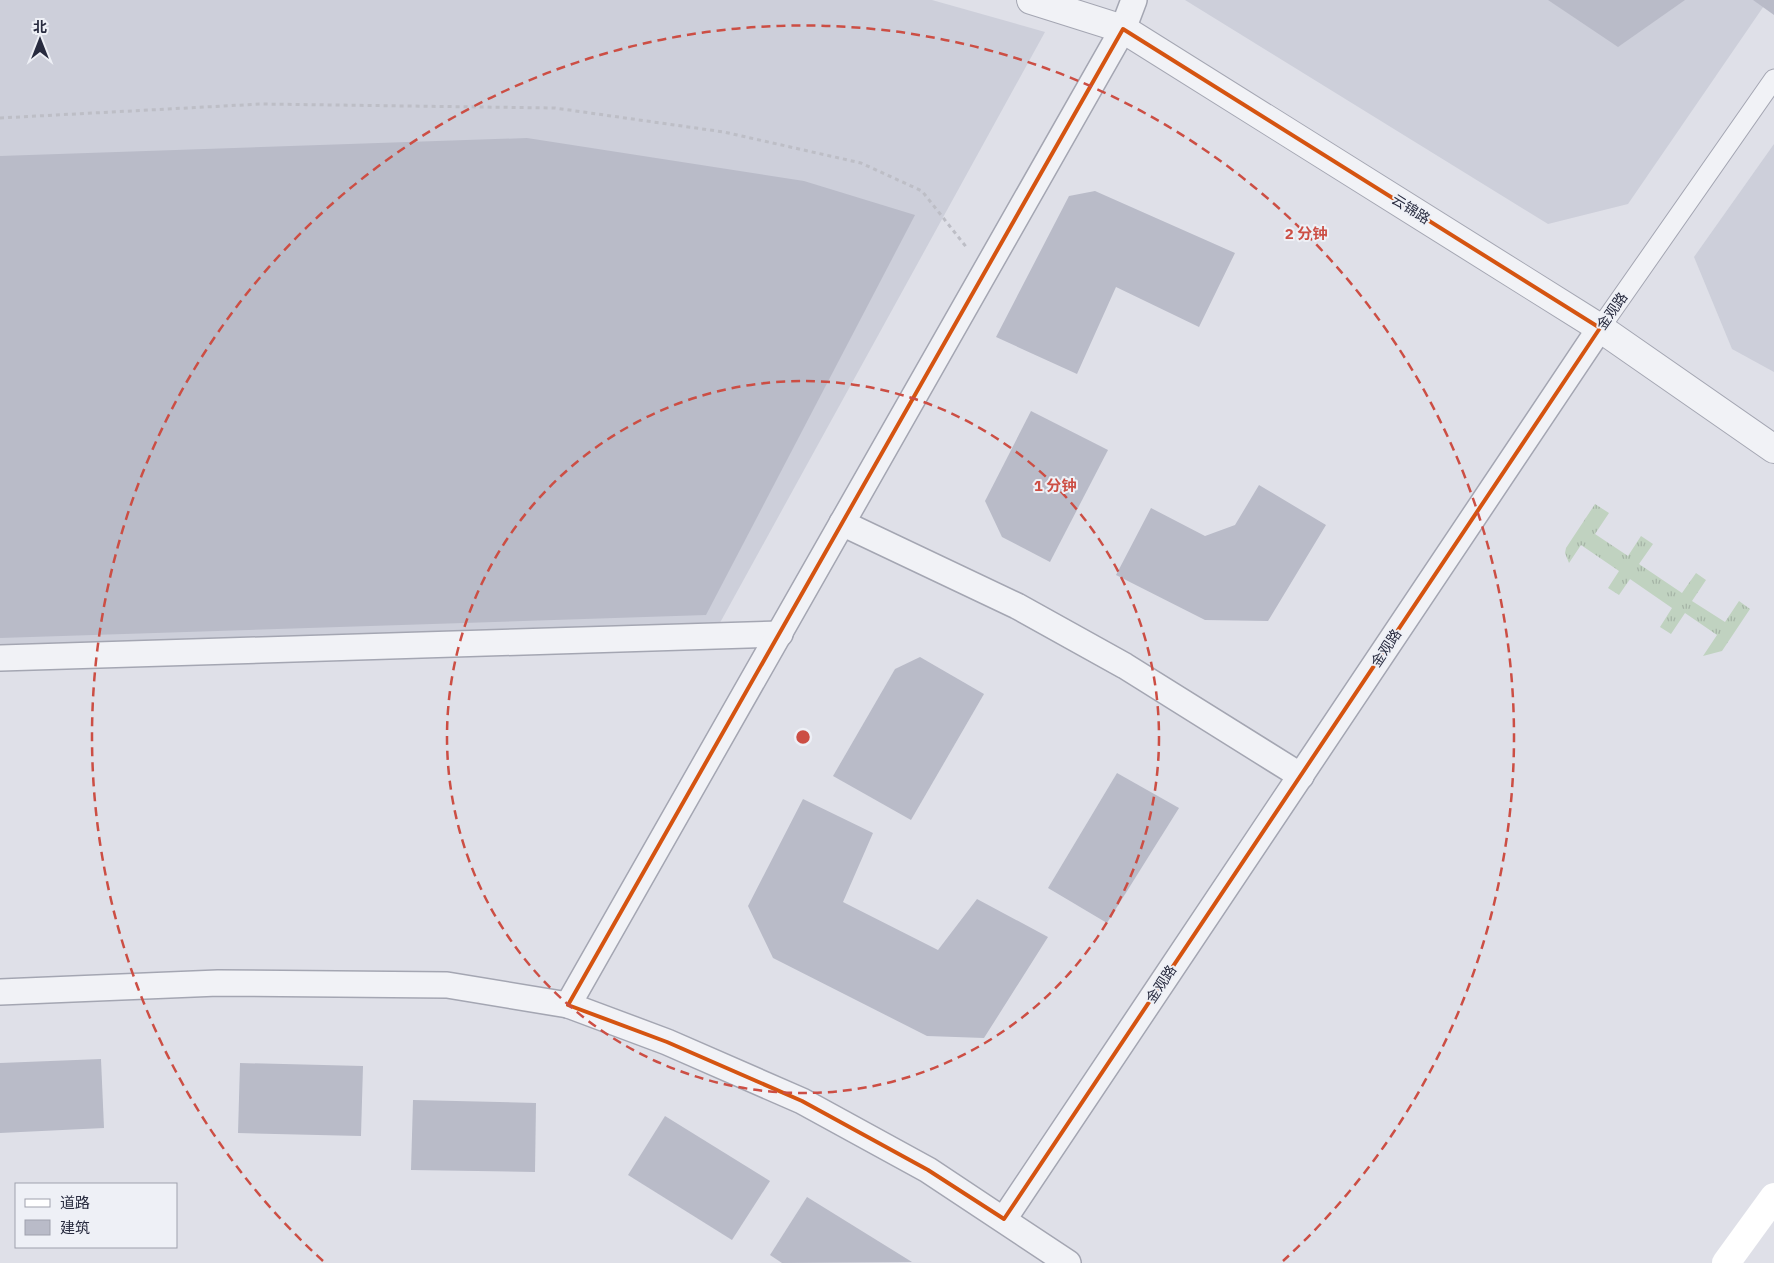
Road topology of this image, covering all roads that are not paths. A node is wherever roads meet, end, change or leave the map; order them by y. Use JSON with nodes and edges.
{"nodes":[{"id":1,"x":1032,"y":0,"type":"edge"},
{"id":2,"x":1134,"y":0,"type":"edge"},
{"id":3,"x":1123,"y":29,"type":"junction"},
{"id":4,"x":1774,"y":79,"type":"edge"},
{"id":5,"x":1600,"y":328,"type":"junction"},
{"id":6,"x":1774,"y":449,"type":"edge"},
{"id":7,"x":842,"y":523,"type":"junction"},
{"id":8,"x":780,"y":634,"type":"junction"},
{"id":9,"x":0,"y":658,"type":"edge"},
{"id":10,"x":1301,"y":776,"type":"junction"},
{"id":11,"x":0,"y":992,"type":"edge"},
{"id":12,"x":568,"y":1005,"type":"junction"},
{"id":13,"x":1774,"y":1197,"type":"edge"},
{"id":14,"x":1004,"y":1219,"type":"junction"},
{"id":15,"x":1068,"y":1263,"type":"edge"},
{"id":16,"x":1726,"y":1263,"type":"edge"}],
"edges":[{"from":1,"to":3,"type":"street","name":"云锦路"},
{"from":2,"to":3,"type":"street"},
{"from":3,"to":5,"type":"street","name":"云锦路"},
{"from":3,"to":7,"type":"street"},
{"from":4,"to":5,"type":"street","name":"金观路"},
{"from":5,"to":6,"type":"street","name":"云锦路"},
{"from":5,"to":10,"type":"street","name":"金观路"},
{"from":7,"to":8,"type":"street"},
{"from":7,"to":10,"type":"street"},
{"from":8,"to":9,"type":"street"},
{"from":8,"to":12,"type":"street"},
{"from":10,"to":14,"type":"street","name":"金观路"},
{"from":11,"to":12,"type":"street"},
{"from":12,"to":14,"type":"street"},
{"from":13,"to":16,"type":"main road"},
{"from":14,"to":15,"type":"street"}]}
